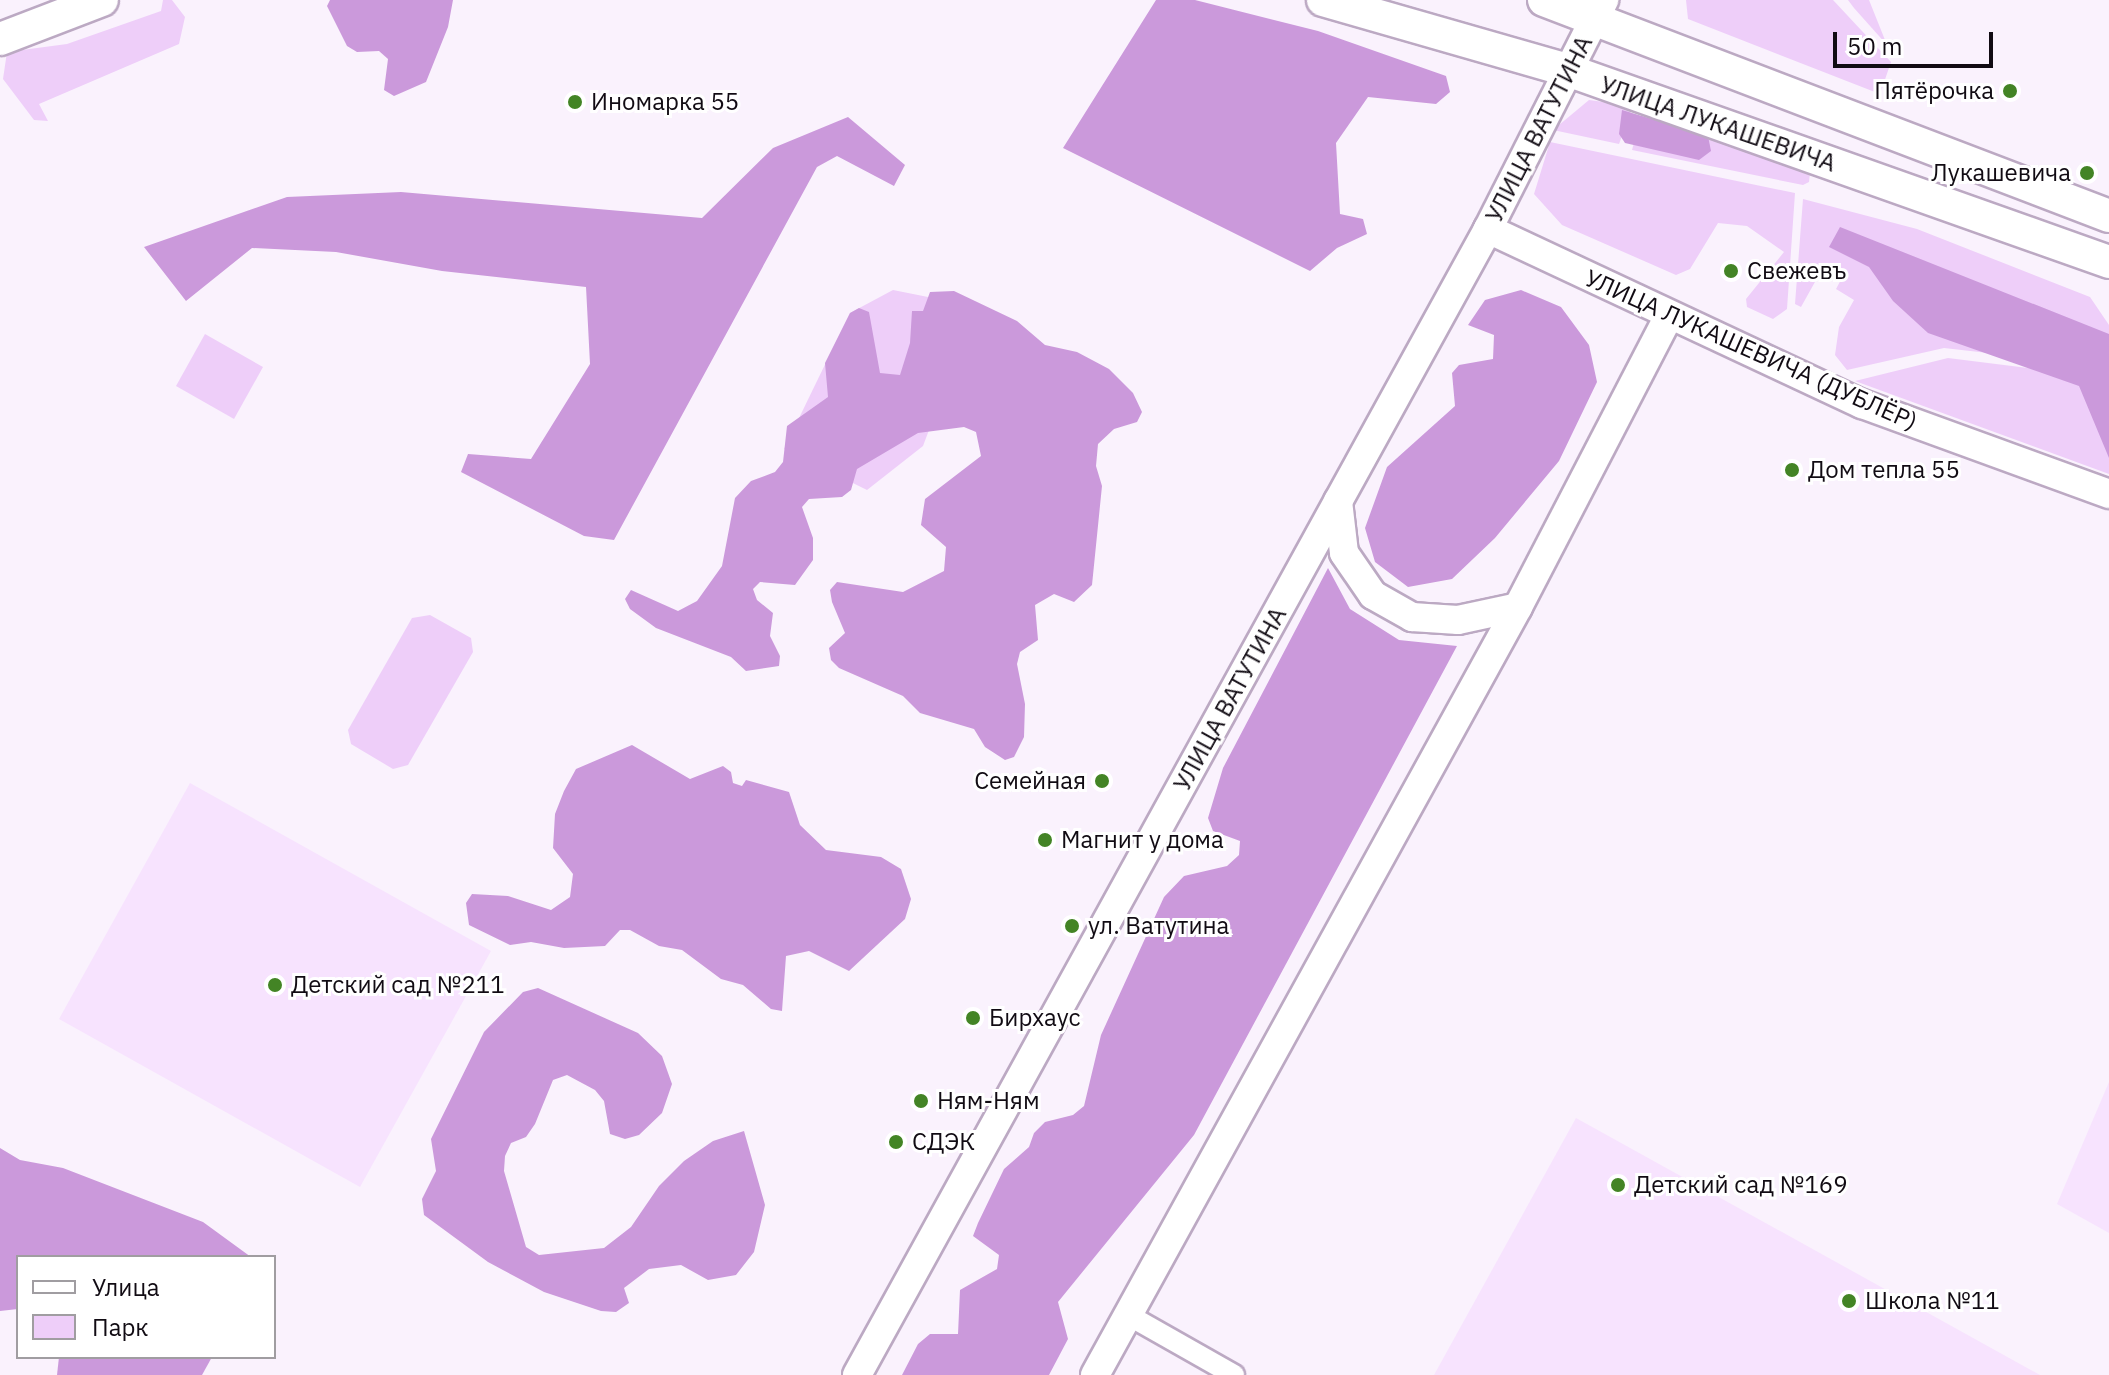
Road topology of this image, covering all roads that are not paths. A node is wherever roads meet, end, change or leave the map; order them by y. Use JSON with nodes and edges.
{"nodes":[{"id":1,"x":102,"y":0,"type":"edge"},
{"id":2,"x":1323,"y":0,"type":"edge"},
{"id":3,"x":1544,"y":0,"type":"edge"},
{"id":4,"x":1600,"y":10,"type":"edge"},
{"id":5,"x":0,"y":39,"type":"edge"},
{"id":6,"x":1570,"y":71,"type":"junction"},
{"id":7,"x":2109,"y":216,"type":"edge"},
{"id":8,"x":1488,"y":229,"type":"junction"},
{"id":9,"x":2109,"y":262,"type":"edge"},
{"id":10,"x":1668,"y":318,"type":"junction"},
{"id":11,"x":2109,"y":494,"type":"edge"},
{"id":12,"x":1338,"y":501,"type":"junction"},
{"id":13,"x":1518,"y":607,"type":"junction"},
{"id":14,"x":1128,"y":1315,"type":"junction"},
{"id":15,"x":857,"y":1375,"type":"edge"},
{"id":16,"x":1095,"y":1375,"type":"edge"},
{"id":17,"x":1234,"y":1375,"type":"edge"}],
"edges":[{"from":1,"to":5,"type":"main road"},
{"from":2,"to":6,"type":"main road","name":"УЛИЦА ЛУКАШЕВИЧА"},
{"from":3,"to":4,"type":"main road"},
{"from":4,"to":6,"type":"main road","name":"УЛИЦА ВАТУТИНА"},
{"from":4,"to":7,"type":"main road"},
{"from":6,"to":8,"type":"main road","name":"УЛИЦА ВАТУТИНА"},
{"from":6,"to":9,"type":"main road","name":"УЛИЦА ЛУКАШЕВИЧА"},
{"from":8,"to":10,"type":"main road","name":"УЛИЦА ЛУКАШЕВИЧА (ДУБЛЁР)"},
{"from":8,"to":12,"type":"main road","name":"УЛИЦА ВАТУТИНА"},
{"from":10,"to":11,"type":"main road","name":"УЛИЦА ЛУКАШЕВИЧА (ДУБЛЁР)"},
{"from":10,"to":13,"type":"main road"},
{"from":12,"to":13,"type":"main road"},
{"from":12,"to":15,"type":"main road","name":"УЛИЦА ВАТУТИНА"},
{"from":13,"to":14,"type":"main road"},
{"from":14,"to":16,"type":"main road"},
{"from":14,"to":17,"type":"street"}]}
